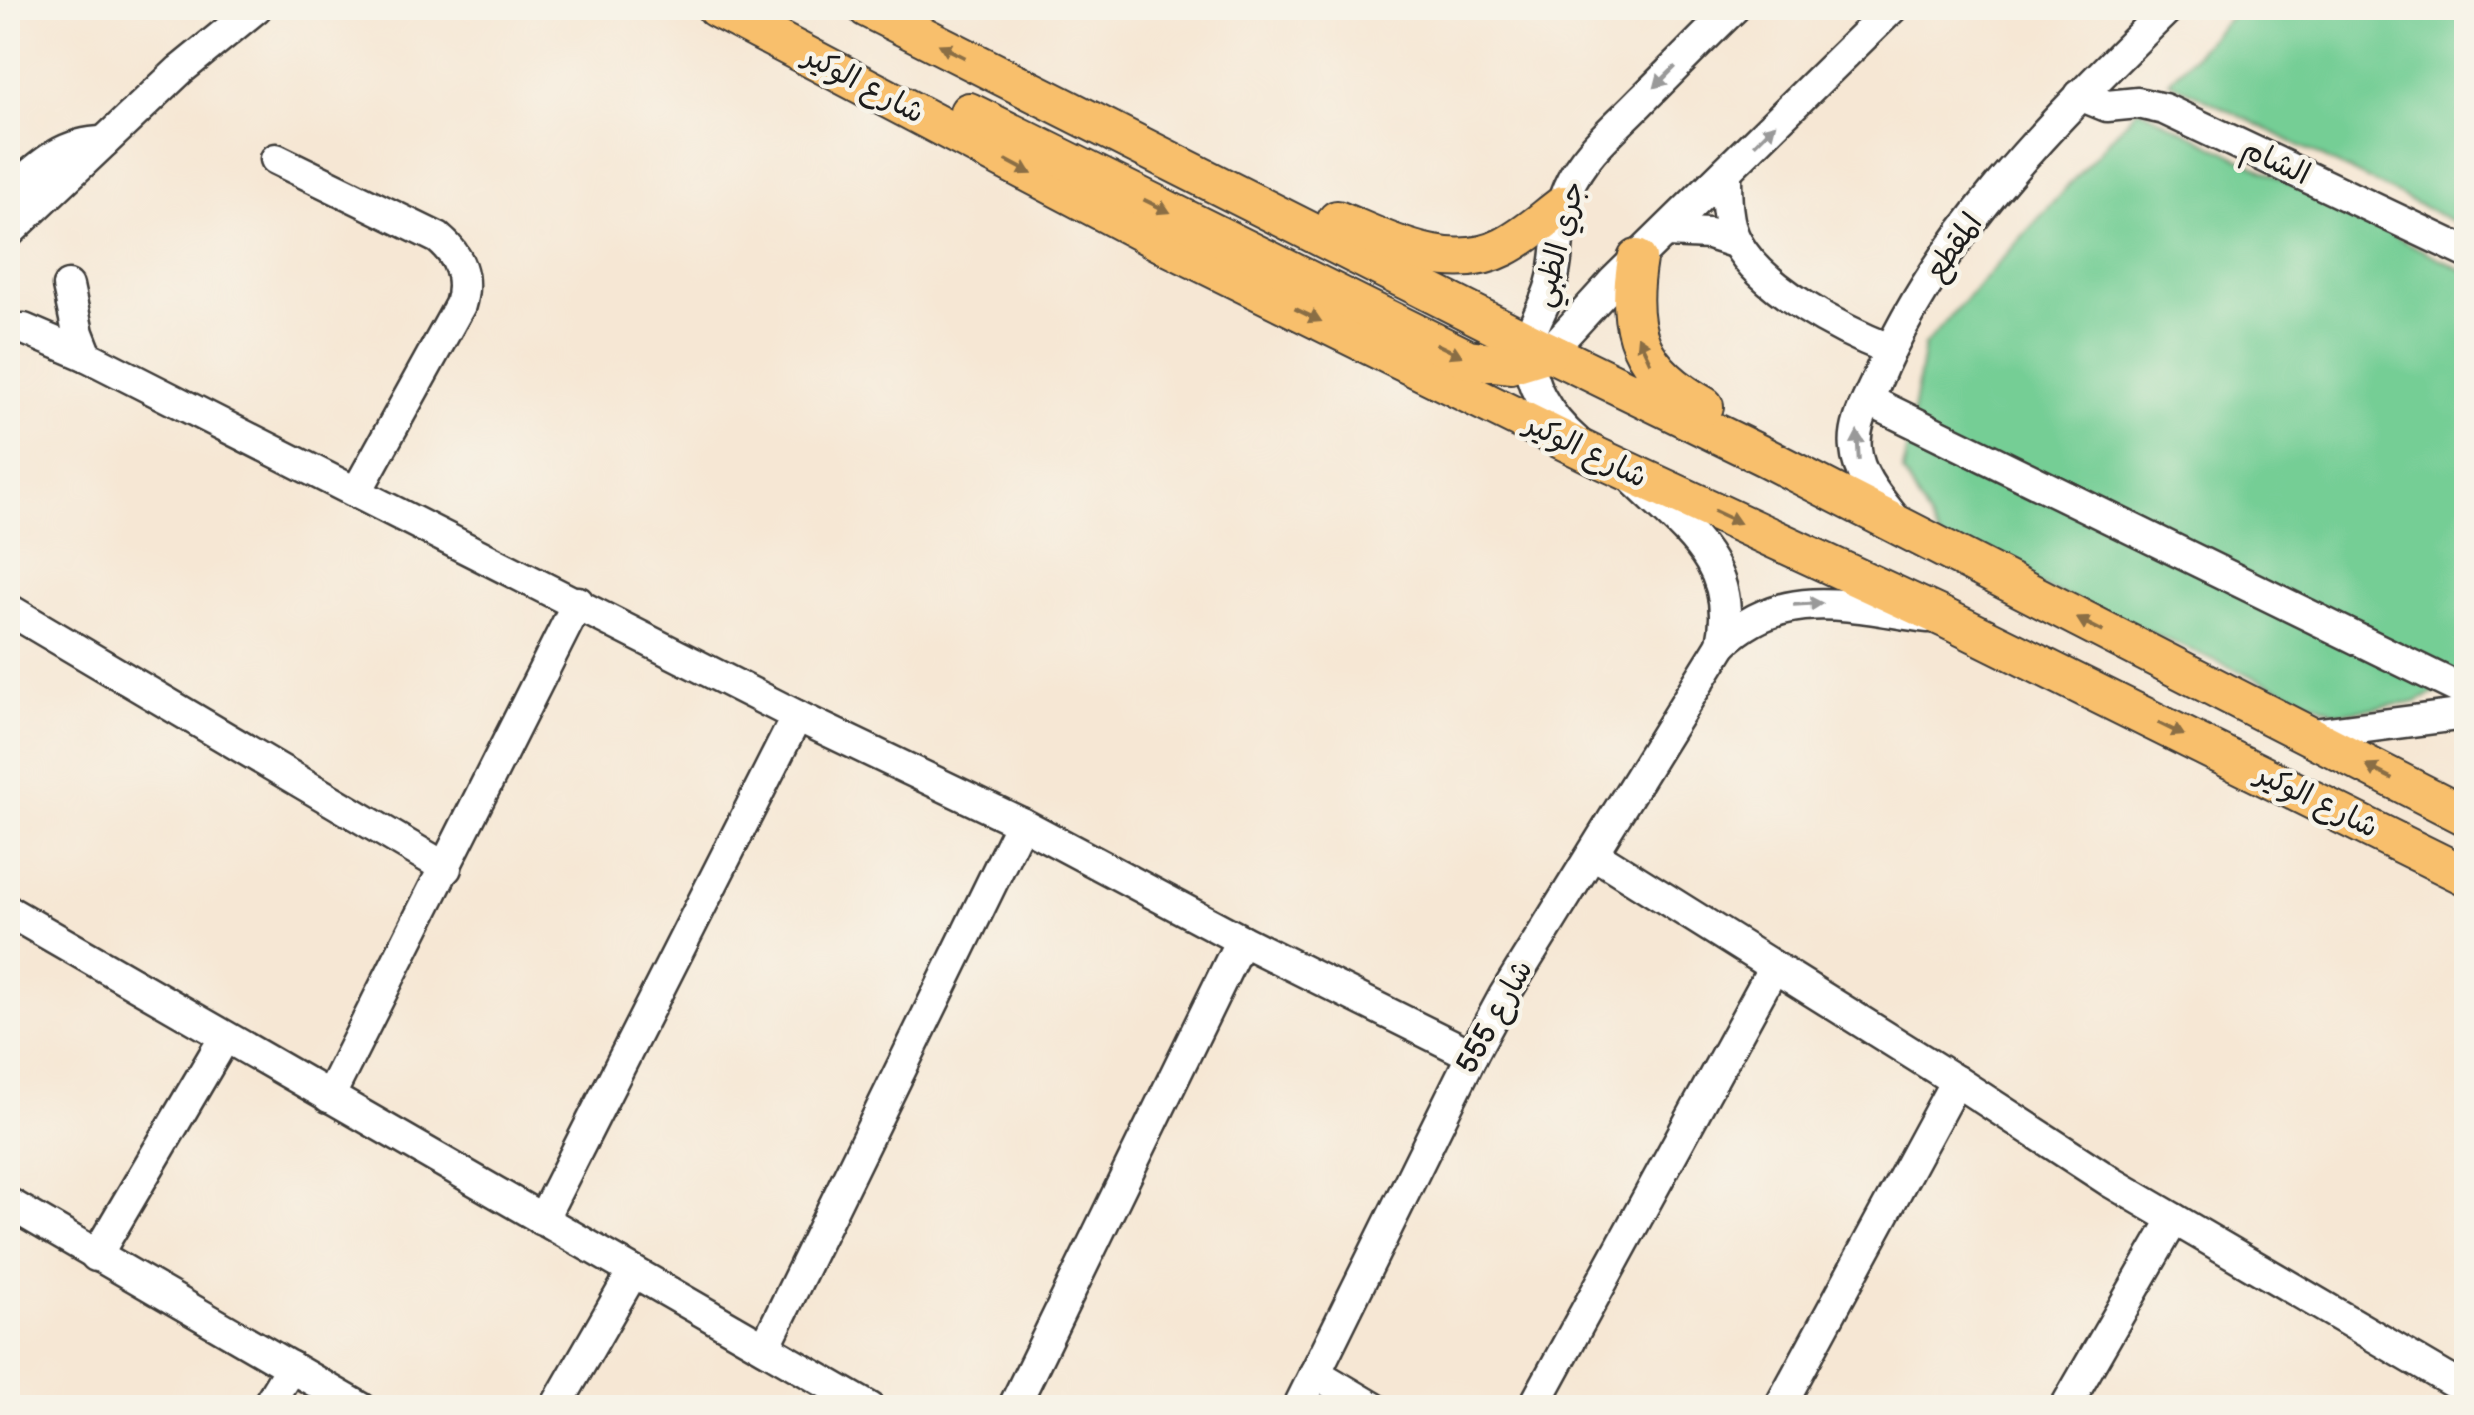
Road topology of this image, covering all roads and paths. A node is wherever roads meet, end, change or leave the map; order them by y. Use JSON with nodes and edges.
{"nodes":[{"id":1,"x":232,"y":8,"type":"edge"},
{"id":2,"x":256,"y":8,"type":"edge"},
{"id":3,"x":717,"y":8,"type":"edge"},
{"id":4,"x":866,"y":8,"type":"edge"},
{"id":5,"x":1734,"y":8,"type":"edge"},
{"id":6,"x":1892,"y":8,"type":"edge"},
{"id":7,"x":2168,"y":8,"type":"edge"},
{"id":8,"x":180,"y":70,"type":"junction"},
{"id":9,"x":2080,"y":96,"type":"junction"},
{"id":10,"x":104,"y":142,"type":"junction"},
{"id":11,"x":276,"y":159,"type":"dead end"},
{"id":12,"x":1726,"y":174,"type":"junction"},
{"id":13,"x":8,"y":194,"type":"edge"},
{"id":14,"x":1563,"y":205,"type":"junction"},
{"id":15,"x":1262,"y":207,"type":"junction"},
{"id":16,"x":1666,"y":232,"type":"junction"},
{"id":17,"x":8,"y":233,"type":"edge"},
{"id":18,"x":1737,"y":243,"type":"junction"},
{"id":19,"x":2466,"y":252,"type":"edge"},
{"id":20,"x":1637,"y":259,"type":"junction"},
{"id":21,"x":68,"y":286,"type":"dead end"},
{"id":22,"x":24,"y":329,"type":"dead end"},
{"id":23,"x":1889,"y":349,"type":"junction"},
{"id":24,"x":1536,"y":351,"type":"junction"},
{"id":25,"x":87,"y":356,"type":"junction"},
{"id":26,"x":1868,"y":400,"type":"junction"},
{"id":27,"x":1765,"y":457,"type":"junction"},
{"id":28,"x":1609,"y":463,"type":"junction"},
{"id":29,"x":357,"y":491,"type":"junction"},
{"id":30,"x":1903,"y":529,"type":"junction"},
{"id":31,"x":578,"y":602,"type":"junction"},
{"id":32,"x":8,"y":609,"type":"edge"},
{"id":33,"x":1947,"y":619,"type":"junction"},
{"id":34,"x":1722,"y":644,"type":"junction"},
{"id":35,"x":2466,"y":692,"type":"edge"},
{"id":36,"x":2466,"y":714,"type":"edge"},
{"id":37,"x":797,"y":716,"type":"junction"},
{"id":38,"x":2306,"y":735,"type":"junction"},
{"id":39,"x":2466,"y":816,"type":"edge"},
{"id":40,"x":1021,"y":823,"type":"junction"},
{"id":41,"x":1594,"y":854,"type":"junction"},
{"id":42,"x":446,"y":868,"type":"junction"},
{"id":43,"x":2466,"y":876,"type":"edge"},
{"id":44,"x":8,"y":911,"type":"edge"},
{"id":45,"x":1241,"y":940,"type":"junction"},
{"id":46,"x":1774,"y":968,"type":"junction"},
{"id":47,"x":225,"y":1037,"type":"junction"},
{"id":48,"x":1472,"y":1056,"type":"junction"},
{"id":49,"x":1956,"y":1080,"type":"junction"},
{"id":50,"x":328,"y":1097,"type":"junction"},
{"id":51,"x":8,"y":1204,"type":"edge"},
{"id":52,"x":2174,"y":1219,"type":"junction"},
{"id":53,"x":542,"y":1220,"type":"junction"},
{"id":54,"x":96,"y":1256,"type":"junction"},
{"id":55,"x":633,"y":1272,"type":"junction"},
{"id":56,"x":765,"y":1347,"type":"junction"},
{"id":57,"x":291,"y":1367,"type":"junction"},
{"id":58,"x":1315,"y":1373,"type":"junction"},
{"id":59,"x":2466,"y":1390,"type":"edge"},
{"id":60,"x":266,"y":1408,"type":"edge"},
{"id":61,"x":360,"y":1408,"type":"edge"},
{"id":62,"x":555,"y":1408,"type":"edge"},
{"id":63,"x":870,"y":1408,"type":"edge"},
{"id":64,"x":1013,"y":1408,"type":"edge"},
{"id":65,"x":1298,"y":1408,"type":"edge"},
{"id":66,"x":1374,"y":1408,"type":"edge"},
{"id":67,"x":1532,"y":1408,"type":"edge"},
{"id":68,"x":1780,"y":1408,"type":"edge"},
{"id":69,"x":2065,"y":1408,"type":"edge"}],
"edges":[{"from":1,"to":8,"type":"street"},
{"from":2,"to":8,"type":"street"},
{"from":3,"to":24,"type":"main road","one_way":true},
{"from":3,"to":28,"type":"main road","name":"شارع الوكير","one_way":true},
{"from":15,"to":4,"type":"main road","name":"شارع الوكير","one_way":true},
{"from":5,"to":14,"type":"street","name":"جري الظبي","one_way":true},
{"from":12,"to":6,"type":"street","name":"جري الظبي","one_way":true},
{"from":7,"to":9,"type":"street","name":"المقطع"},
{"from":8,"to":10,"type":"street"},
{"from":9,"to":19,"type":"street","name":"الشام"},
{"from":9,"to":23,"type":"street","name":"المقطع"},
{"from":10,"to":13,"type":"street"},
{"from":10,"to":17,"type":"street"},
{"from":11,"to":29,"type":"street"},
{"from":12,"to":16,"type":"street","name":"جري الظبي"},
{"from":12,"to":18,"type":"street"},
{"from":14,"to":15,"type":"main road"},
{"from":14,"to":24,"type":"street","name":"جري الظبي"},
{"from":15,"to":24,"type":"main road","name":"شارع الوكير"},
{"from":16,"to":18,"type":"street"},
{"from":16,"to":20,"type":"street","name":"جري الظبي"},
{"from":18,"to":23,"type":"street"},
{"from":20,"to":24,"type":"street","name":"جري الظبي"},
{"from":27,"to":20,"type":"main road","one_way":true},
{"from":21,"to":25,"type":"street"},
{"from":22,"to":25,"type":"street"},
{"from":23,"to":26,"type":"street","name":"المقطع"},
{"from":24,"to":27,"type":"main road","name":"شارع الوكير"},
{"from":24,"to":28,"type":"street"},
{"from":25,"to":29,"type":"street"},
{"from":30,"to":26,"type":"street","name":"المقطع","one_way":true},
{"from":26,"to":35,"type":"street"},
{"from":27,"to":30,"type":"main road","name":"شارع الوكير"},
{"from":28,"to":33,"type":"main road","name":"شارع الوكير","one_way":true},
{"from":28,"to":34,"type":"street","name":"شارع 555"},
{"from":29,"to":31,"type":"street"},
{"from":38,"to":30,"type":"main road","name":"شارع الوكير","one_way":true},
{"from":31,"to":37,"type":"street"},
{"from":31,"to":42,"type":"street"},
{"from":32,"to":42,"type":"street"},
{"from":34,"to":33,"type":"street","name":"شارع 555","one_way":true},
{"from":33,"to":43,"type":"main road","name":"شارع الوكير","one_way":true},
{"from":34,"to":41,"type":"street","name":"شارع 555"},
{"from":36,"to":38,"type":"street"},
{"from":37,"to":40,"type":"street"},
{"from":37,"to":53,"type":"street"},
{"from":39,"to":38,"type":"main road","name":"شارع الوكير","one_way":true},
{"from":40,"to":45,"type":"street"},
{"from":40,"to":56,"type":"street"},
{"from":41,"to":46,"type":"street"},
{"from":41,"to":48,"type":"street","name":"شارع 555"},
{"from":42,"to":50,"type":"street"},
{"from":44,"to":47,"type":"street"},
{"from":45,"to":48,"type":"street"},
{"from":45,"to":64,"type":"street"},
{"from":46,"to":49,"type":"street"},
{"from":46,"to":67,"type":"street"},
{"from":47,"to":50,"type":"street"},
{"from":47,"to":54,"type":"street"},
{"from":48,"to":58,"type":"street","name":"شارع 555"},
{"from":49,"to":52,"type":"street"},
{"from":49,"to":68,"type":"street"},
{"from":50,"to":53,"type":"street"},
{"from":51,"to":54,"type":"street"},
{"from":52,"to":59,"type":"street"},
{"from":52,"to":69,"type":"street"},
{"from":53,"to":55,"type":"street"},
{"from":54,"to":57,"type":"street"},
{"from":55,"to":56,"type":"street"},
{"from":55,"to":62,"type":"street"},
{"from":56,"to":63,"type":"street"},
{"from":57,"to":60,"type":"street"},
{"from":57,"to":61,"type":"street"},
{"from":58,"to":65,"type":"street","name":"شارع 555"},
{"from":58,"to":66,"type":"street"}]}
